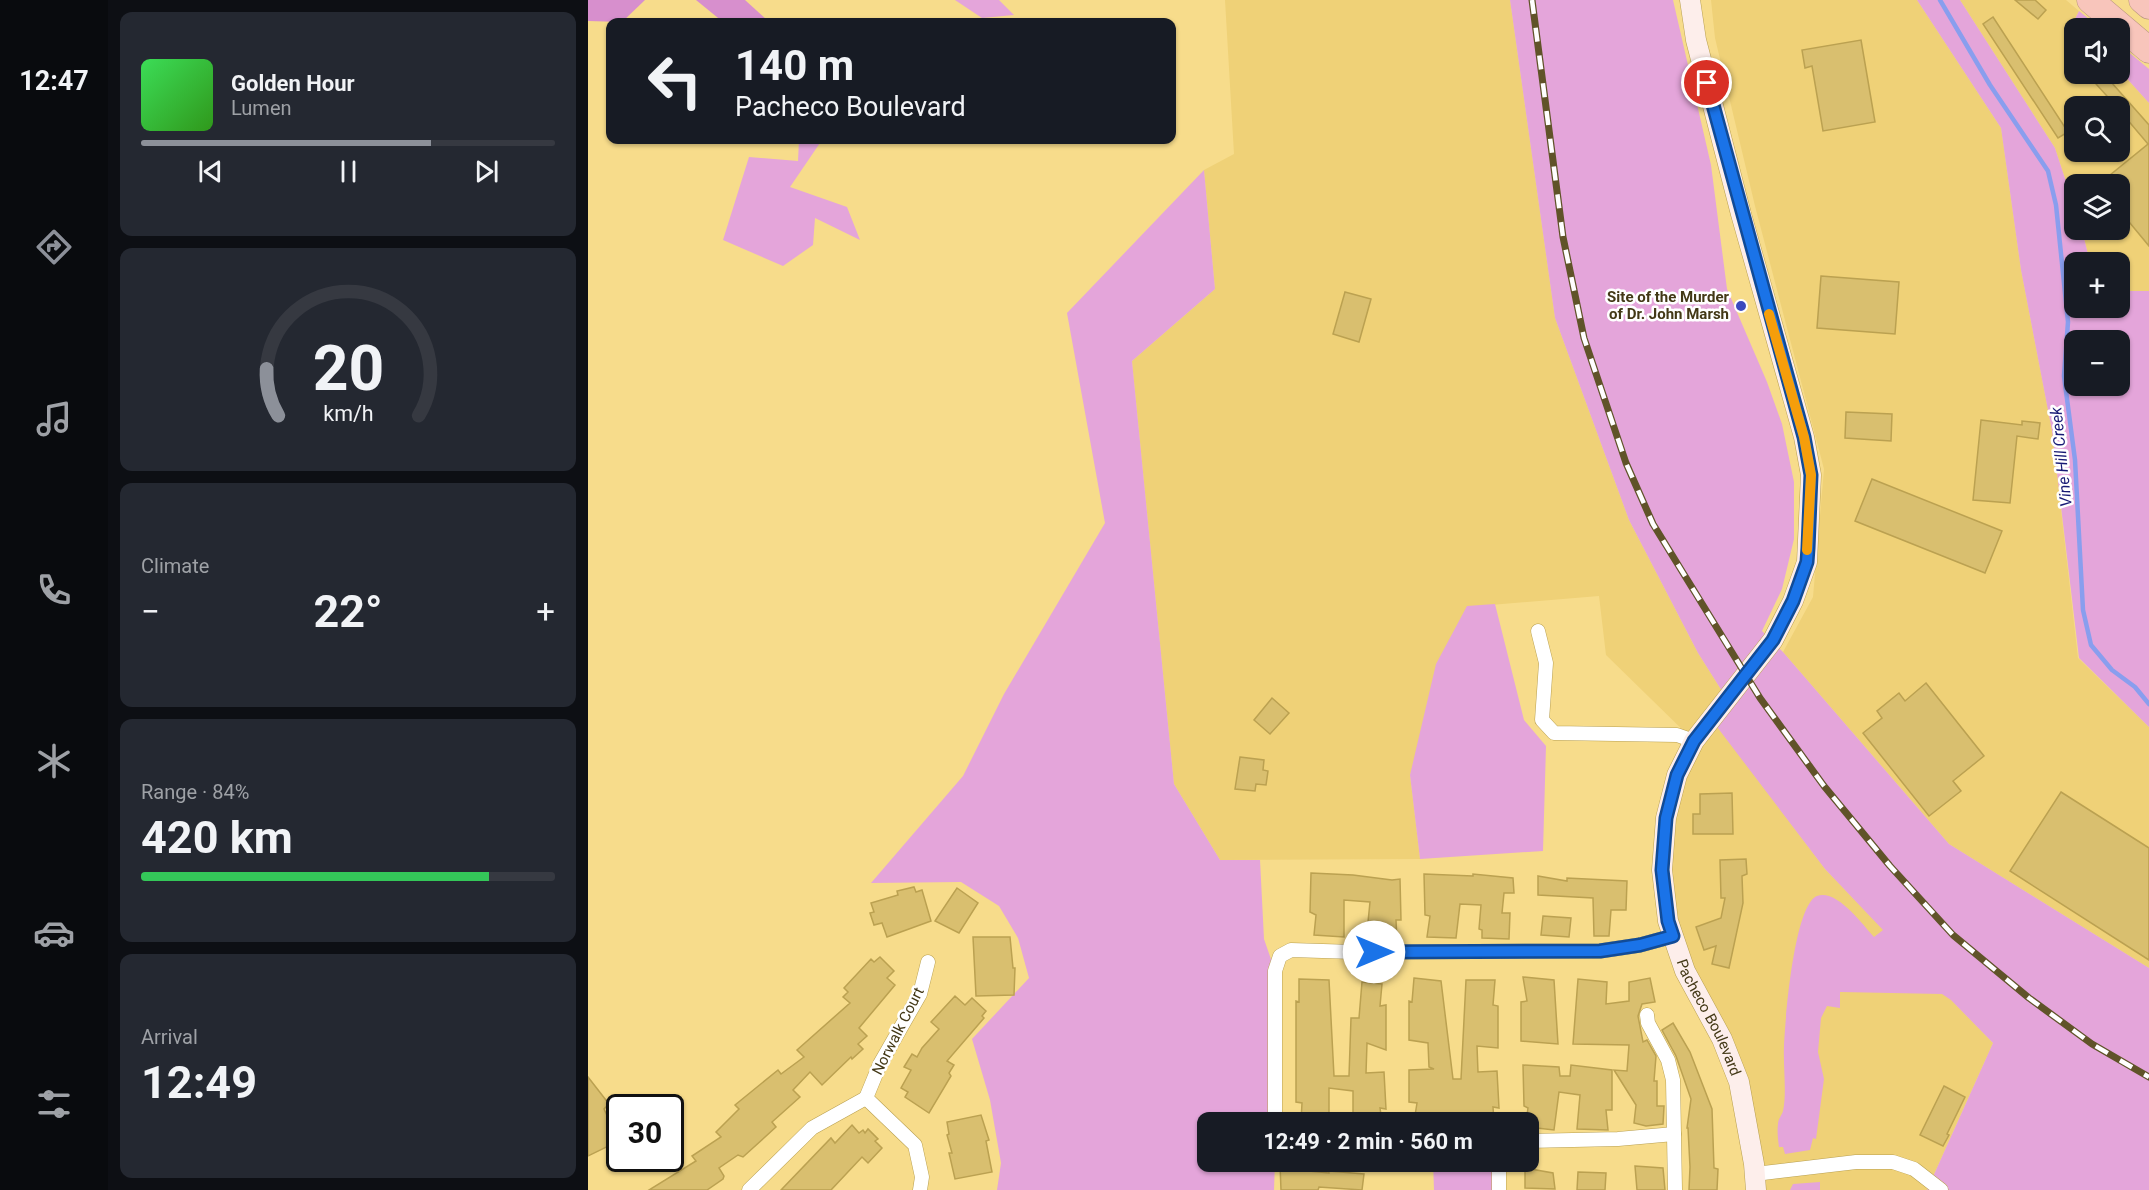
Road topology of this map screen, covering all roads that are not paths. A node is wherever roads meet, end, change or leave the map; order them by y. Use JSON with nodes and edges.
{"nodes":[{"id":1,"x":1690,"y":0,"type":"edge"},
{"id":2,"x":2090,"y":0,"type":"edge"},
{"id":3,"x":2142,"y":0,"type":"edge"},
{"id":4,"x":2149,"y":6,"type":"edge"},
{"id":5,"x":2149,"y":51,"type":"edge"},
{"id":6,"x":1538,"y":631,"type":"dead end"},
{"id":7,"x":1694,"y":741,"type":"junction"},
{"id":8,"x":1673,"y":936,"type":"junction"},
{"id":9,"x":928,"y":962,"type":"dead end"},
{"id":10,"x":1647,"y":1015,"type":"dead end"},
{"id":11,"x":866,"y":1098,"type":"junction"},
{"id":12,"x":1275,"y":1112,"type":"edge"},
{"id":13,"x":1674,"y":1134,"type":"junction"},
{"id":14,"x":1539,"y":1141,"type":"edge"},
{"id":15,"x":1499,"y":1172,"type":"edge"},
{"id":16,"x":1755,"y":1182,"type":"edge"},
{"id":17,"x":749,"y":1190,"type":"edge"},
{"id":18,"x":920,"y":1190,"type":"edge"},
{"id":19,"x":1499,"y":1190,"type":"edge"},
{"id":20,"x":1675,"y":1190,"type":"edge"},
{"id":21,"x":1941,"y":1190,"type":"edge"}],
"edges":[{"from":1,"to":7,"type":"main road","name":"Pacheco Boulevard"},
{"from":2,"to":5,"type":"highway"},
{"from":3,"to":4,"type":"highway"},
{"from":6,"to":7,"type":"street"},
{"from":7,"to":8,"type":"main road","name":"Pacheco Boulevard"},
{"from":8,"to":12,"type":"street"},
{"from":8,"to":16,"type":"main road","name":"Pacheco Boulevard"},
{"from":9,"to":11,"type":"street","name":"Norwalk Court"},
{"from":10,"to":13,"type":"street"},
{"from":11,"to":17,"type":"street"},
{"from":11,"to":18,"type":"street"},
{"from":13,"to":14,"type":"street"},
{"from":13,"to":20,"type":"street"},
{"from":15,"to":19,"type":"street"},
{"from":16,"to":21,"type":"street"}]}
